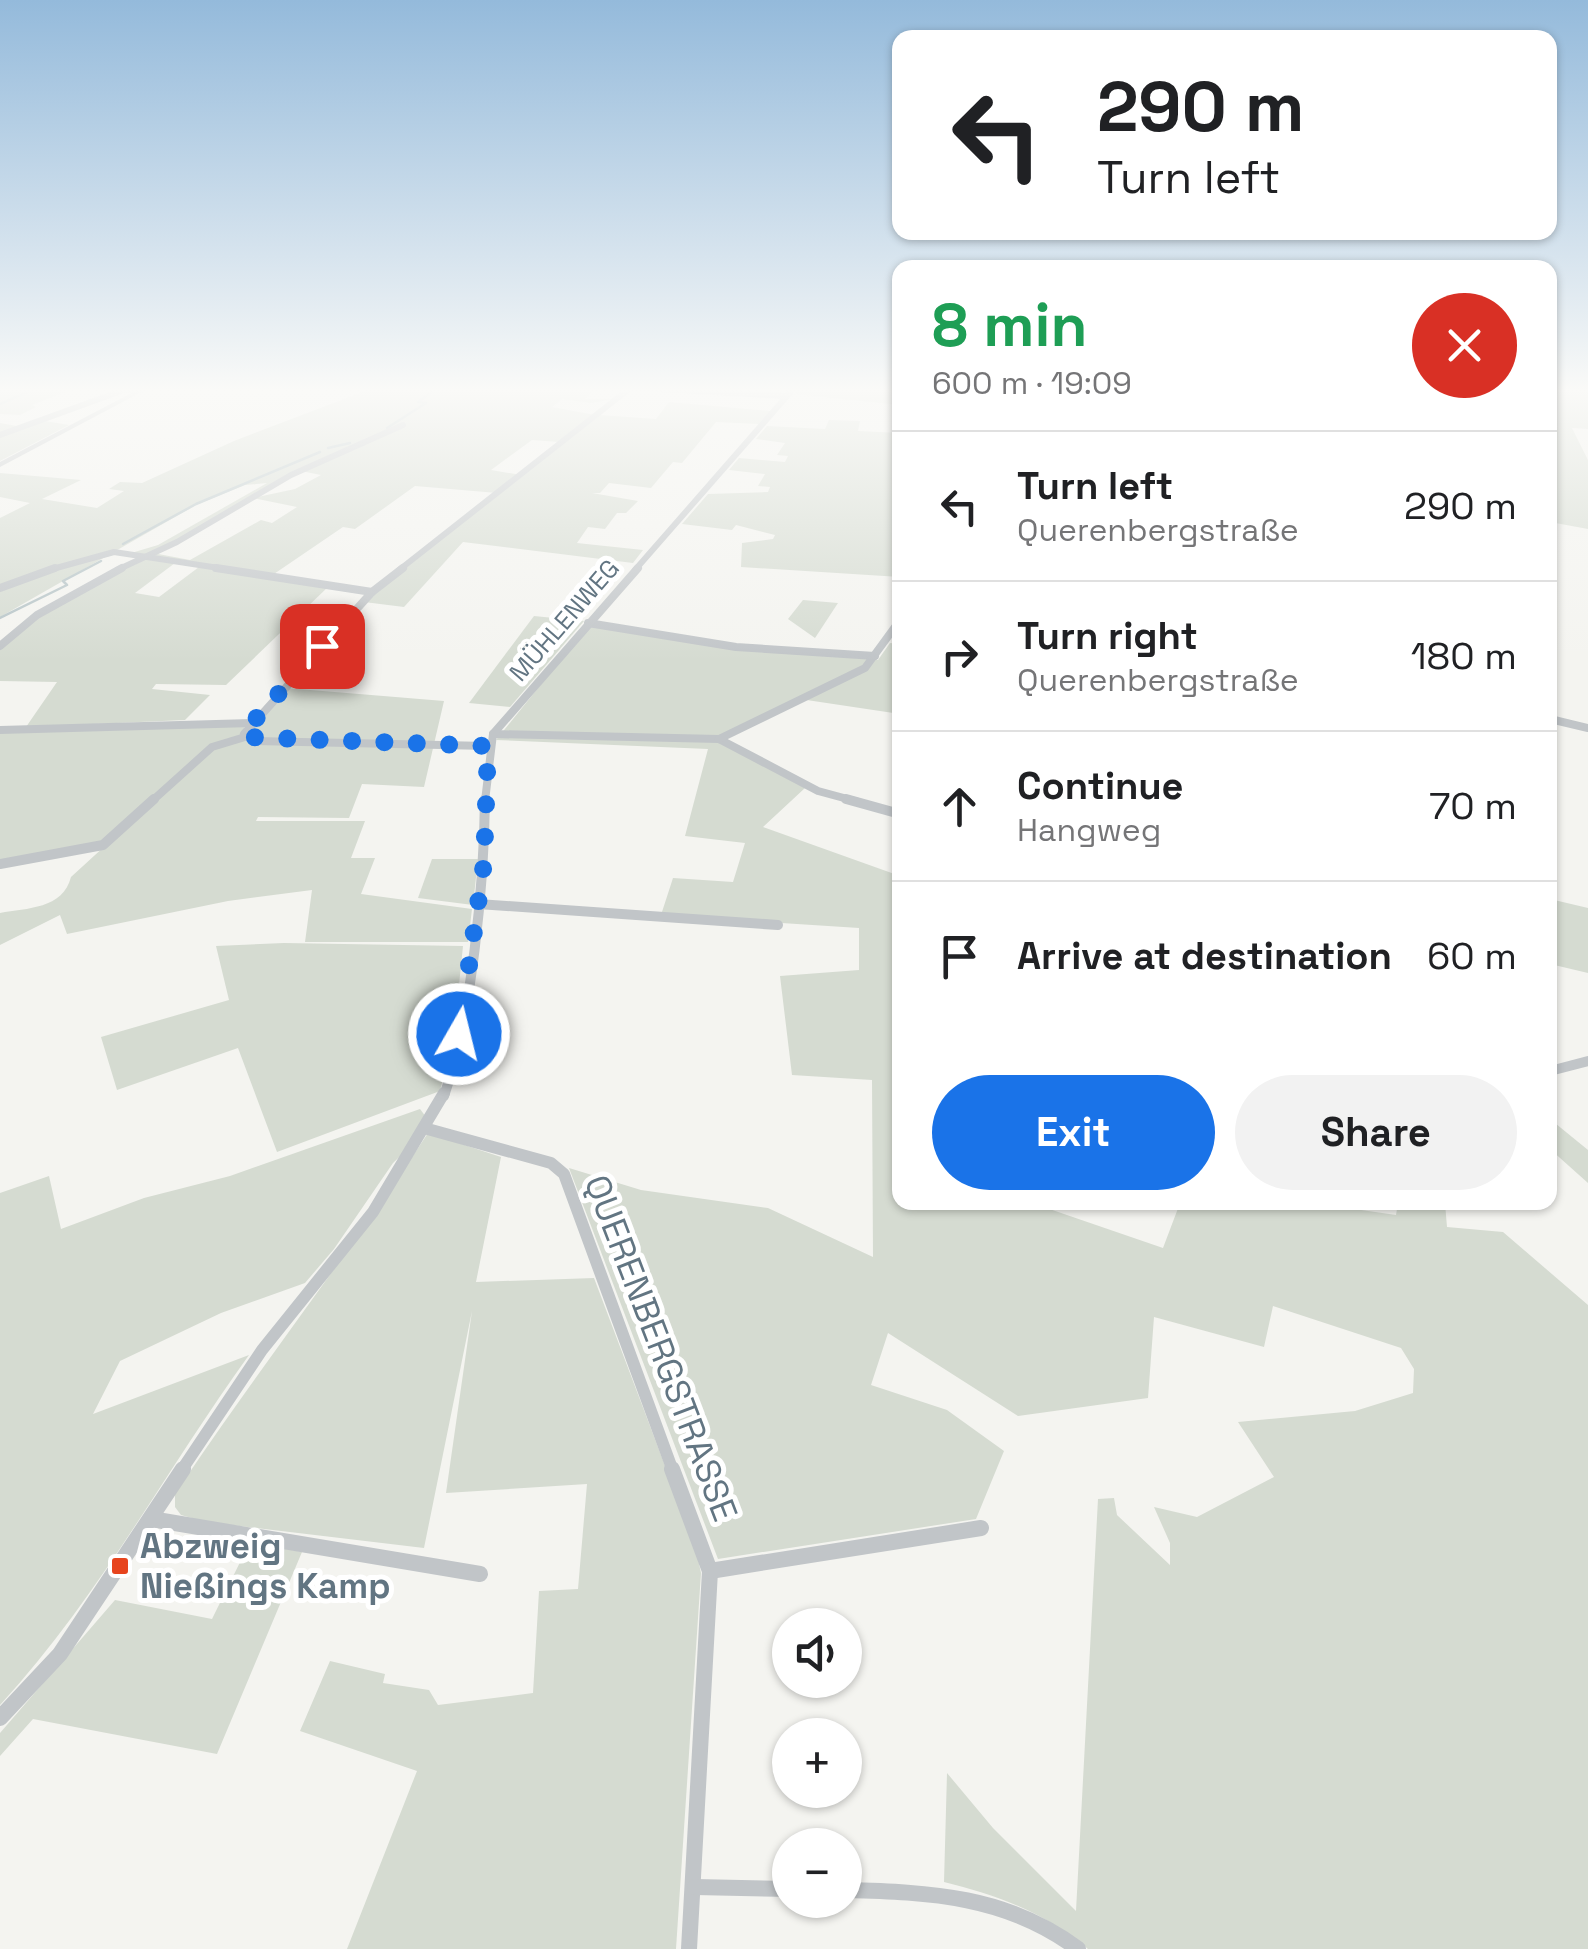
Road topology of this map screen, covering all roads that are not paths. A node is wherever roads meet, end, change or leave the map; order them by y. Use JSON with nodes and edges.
{"nodes":[{"id":1,"x":285,"y":479,"type":"edge"},
{"id":2,"x":515,"y":479,"type":"edge"},
{"id":3,"x":714,"y":479,"type":"edge"},
{"id":4,"x":142,"y":558,"type":"junction"},
{"id":5,"x":0,"y":588,"type":"edge"},
{"id":6,"x":372,"y":592,"type":"junction"},
{"id":7,"x":588,"y":624,"type":"junction"},
{"id":8,"x":892,"y":632,"type":"edge"},
{"id":9,"x":0,"y":646,"type":"edge"},
{"id":10,"x":876,"y":656,"type":"junction"},
{"id":11,"x":1557,"y":721,"type":"edge"},
{"id":12,"x":252,"y":723,"type":"junction"},
{"id":13,"x":1588,"y":728,"type":"edge"},
{"id":14,"x":0,"y":730,"type":"edge"},
{"id":15,"x":493,"y":734,"type":"junction"},
{"id":16,"x":245,"y":737,"type":"junction"},
{"id":17,"x":719,"y":740,"type":"junction"},
{"id":18,"x":488,"y":746,"type":"junction"},
{"id":19,"x":892,"y":812,"type":"edge"},
{"id":20,"x":0,"y":864,"type":"edge"},
{"id":21,"x":478,"y":904,"type":"junction"},
{"id":22,"x":778,"y":925,"type":"dead end"},
{"id":23,"x":1588,"y":1061,"type":"edge"},
{"id":24,"x":1557,"y":1069,"type":"edge"},
{"id":25,"x":424,"y":1128,"type":"junction"},
{"id":26,"x":151,"y":1520,"type":"junction"},
{"id":27,"x":980,"y":1528,"type":"dead end"},
{"id":28,"x":710,"y":1571,"type":"junction"},
{"id":29,"x":480,"y":1574,"type":"dead end"},
{"id":30,"x":0,"y":1718,"type":"edge"},
{"id":31,"x":695,"y":1887,"type":"junction"},
{"id":32,"x":772,"y":1889,"type":"edge"},
{"id":33,"x":862,"y":1890,"type":"edge"},
{"id":34,"x":689,"y":1949,"type":"edge"},
{"id":35,"x":1078,"y":1949,"type":"edge"}],
"edges":[{"from":1,"to":4,"type":"street"},
{"from":2,"to":6,"type":"street"},
{"from":3,"to":7,"type":"street","name":"MÜHLENWEG"},
{"from":4,"to":5,"type":"street"},
{"from":4,"to":6,"type":"street"},
{"from":4,"to":9,"type":"street"},
{"from":6,"to":12,"type":"street"},
{"from":7,"to":10,"type":"street"},
{"from":7,"to":15,"type":"street","name":"MÜHLENWEG"},
{"from":8,"to":10,"type":"street"},
{"from":10,"to":17,"type":"street"},
{"from":11,"to":13,"type":"street"},
{"from":12,"to":14,"type":"street"},
{"from":12,"to":16,"type":"street"},
{"from":15,"to":17,"type":"street"},
{"from":15,"to":18,"type":"street","name":"MÜHLENWEG"},
{"from":16,"to":18,"type":"street"},
{"from":16,"to":20,"type":"street"},
{"from":17,"to":19,"type":"street"},
{"from":18,"to":21,"type":"street"},
{"from":21,"to":22,"type":"street"},
{"from":21,"to":25,"type":"street"},
{"from":23,"to":24,"type":"street"},
{"from":25,"to":26,"type":"street"},
{"from":25,"to":28,"type":"street","name":"QUERENBERGSTRASSE"},
{"from":26,"to":29,"type":"street"},
{"from":26,"to":30,"type":"street"},
{"from":27,"to":28,"type":"street"},
{"from":28,"to":31,"type":"street"},
{"from":31,"to":32,"type":"street"},
{"from":31,"to":34,"type":"street"},
{"from":33,"to":35,"type":"street"}]}
